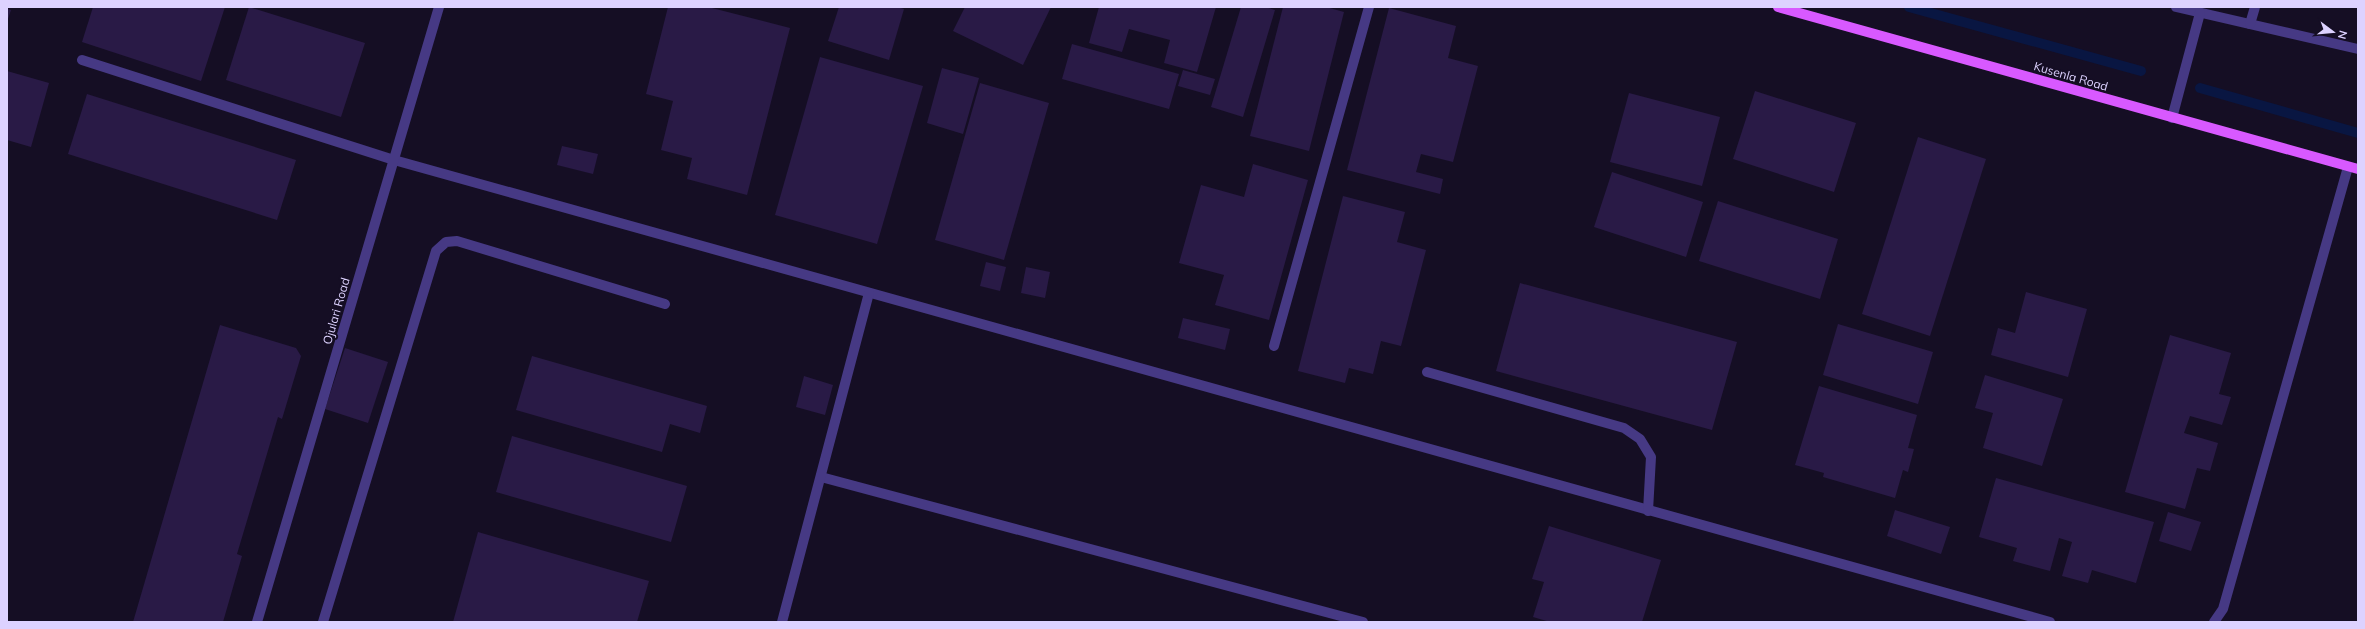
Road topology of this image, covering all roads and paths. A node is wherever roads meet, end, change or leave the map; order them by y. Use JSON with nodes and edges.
{"nodes":[{"id":1,"x":1369,"y":7,"type":"edge"},
{"id":2,"x":1778,"y":7,"type":"edge"},
{"id":3,"x":2176,"y":7,"type":"edge"},
{"id":4,"x":2255,"y":7,"type":"edge"},
{"id":5,"x":436,"y":8,"type":"edge"},
{"id":6,"x":2200,"y":13,"type":"junction"},
{"id":7,"x":2250,"y":24,"type":"junction"},
{"id":8,"x":2358,"y":49,"type":"edge"},
{"id":9,"x":82,"y":60,"type":"dead end"},
{"id":10,"x":2172,"y":118,"type":"junction"},
{"id":11,"x":394,"y":160,"type":"junction"},
{"id":12,"x":2348,"y":166,"type":"junction"},
{"id":13,"x":2358,"y":169,"type":"edge"},
{"id":14,"x":869,"y":293,"type":"junction"},
{"id":15,"x":664,"y":304,"type":"dead end"},
{"id":16,"x":1274,"y":346,"type":"dead end"},
{"id":17,"x":1427,"y":372,"type":"dead end"},
{"id":18,"x":821,"y":477,"type":"junction"},
{"id":19,"x":1648,"y":511,"type":"junction"},
{"id":20,"x":2022,"y":619,"type":"edge"},
{"id":21,"x":257,"y":622,"type":"edge"},
{"id":22,"x":323,"y":622,"type":"edge"},
{"id":23,"x":782,"y":622,"type":"edge"},
{"id":24,"x":1363,"y":622,"type":"edge"},
{"id":25,"x":2050,"y":622,"type":"edge"},
{"id":26,"x":2214,"y":622,"type":"edge"}],
"edges":[{"from":1,"to":16,"type":"street"},
{"from":2,"to":10,"type":"main road","name":"Kusenla Road"},
{"from":3,"to":6,"type":"street"},
{"from":4,"to":7,"type":"street"},
{"from":5,"to":11,"type":"street","name":"Ojulari Road"},
{"from":6,"to":7,"type":"street"},
{"from":6,"to":10,"type":"street"},
{"from":7,"to":8,"type":"street"},
{"from":9,"to":11,"type":"street"},
{"from":10,"to":12,"type":"main road","name":"Kusenla Road"},
{"from":11,"to":14,"type":"street"},
{"from":11,"to":21,"type":"street","name":"Ojulari Road"},
{"from":12,"to":13,"type":"main road","name":"Kusenla Road"},
{"from":12,"to":26,"type":"street"},
{"from":14,"to":18,"type":"street"},
{"from":14,"to":19,"type":"street"},
{"from":15,"to":22,"type":"street"},
{"from":17,"to":19,"type":"street"},
{"from":18,"to":23,"type":"street"},
{"from":18,"to":24,"type":"street"},
{"from":19,"to":20,"type":"street"},
{"from":20,"to":25,"type":"street"}]}
